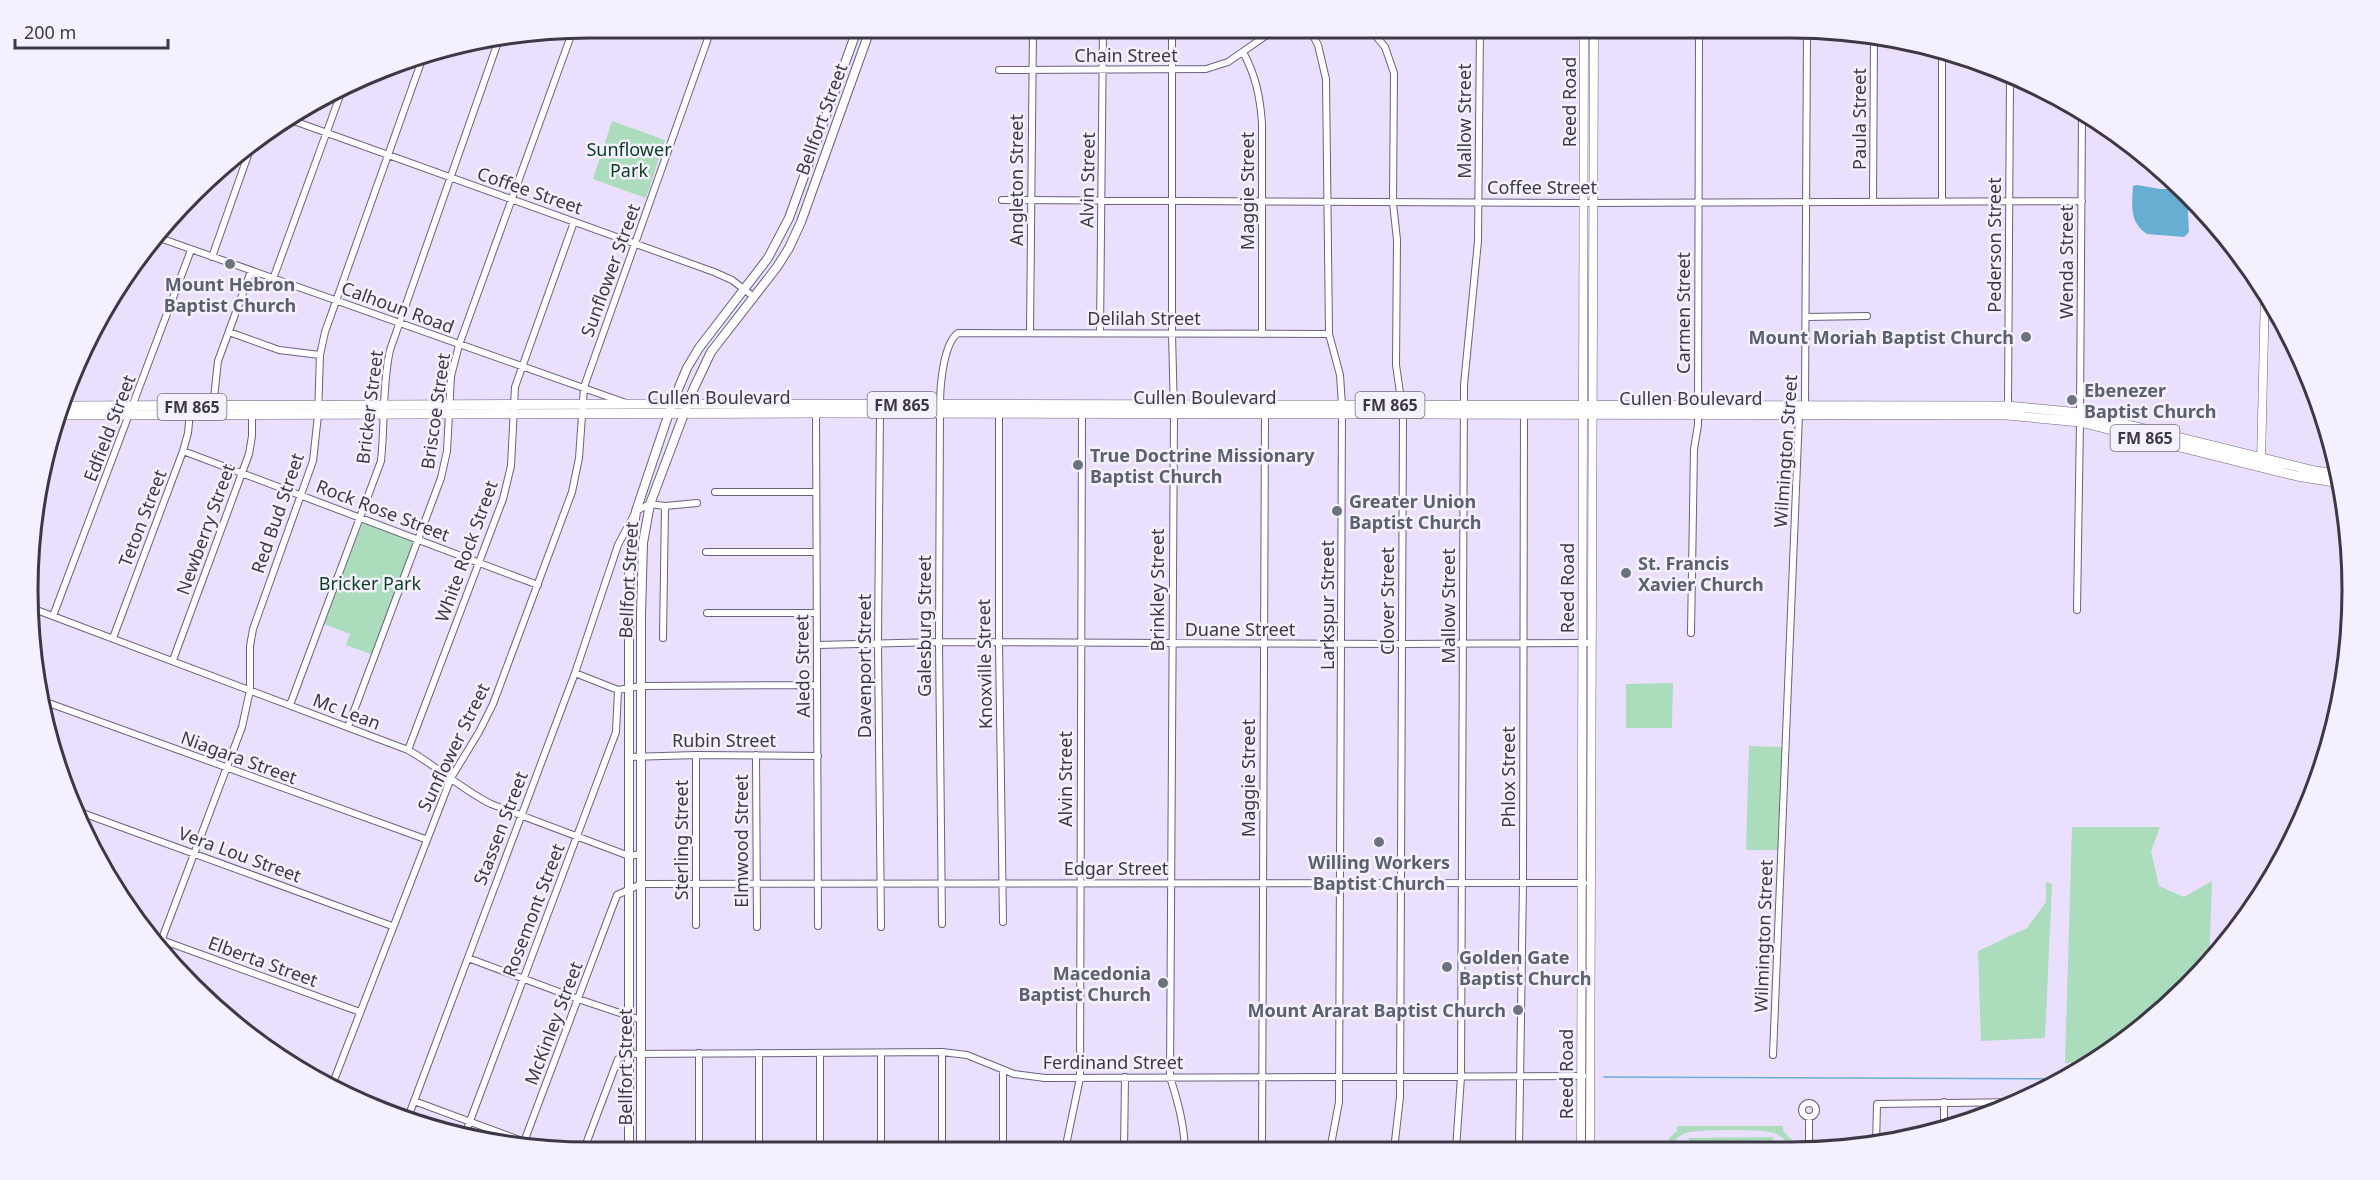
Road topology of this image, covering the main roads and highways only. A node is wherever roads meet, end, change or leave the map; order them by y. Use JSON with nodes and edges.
{"nodes":[{"id":1,"x":854,"y":38,"type":"edge"},
{"id":2,"x":867,"y":38,"type":"edge"},
{"id":3,"x":840,"y":80,"type":"junction"},
{"id":4,"x":851,"y":84,"type":"junction"},
{"id":5,"x":815,"y":149,"type":"junction"},
{"id":6,"x":826,"y":152,"type":"junction"},
{"id":7,"x":789,"y":218,"type":"junction"},
{"id":8,"x":801,"y":222,"type":"junction"},
{"id":9,"x":715,"y":324,"type":"junction"},
{"id":10,"x":725,"y":333,"type":"junction"},
{"id":11,"x":69,"y":406,"type":"edge"},
{"id":12,"x":670,"y":409,"type":"junction"},
{"id":13,"x":581,"y":410,"type":"junction"},
{"id":14,"x":685,"y":410,"type":"junction"},
{"id":15,"x":1698,"y":410,"type":"junction"},
{"id":16,"x":131,"y":411,"type":"junction"},
{"id":17,"x":1879,"y":411,"type":"junction"},
{"id":18,"x":66,"y":415,"type":"edge"},
{"id":19,"x":2080,"y":418,"type":"junction"},
{"id":20,"x":2156,"y":432,"type":"junction"},
{"id":21,"x":2125,"y":433,"type":"junction"},
{"id":22,"x":2206,"y":449,"type":"junction"},
{"id":23,"x":2261,"y":462,"type":"junction"},
{"id":24,"x":2330,"y":473,"type":"edge"},
{"id":25,"x":2332,"y":481,"type":"edge"},
{"id":26,"x":630,"y":614,"type":"junction"},
{"id":27,"x":641,"y":614,"type":"junction"},
{"id":28,"x":629,"y":949,"type":"junction"},
{"id":29,"x":641,"y":949,"type":"junction"},
{"id":30,"x":628,"y":1116,"type":"junction"},
{"id":31,"x":641,"y":1116,"type":"junction"},
{"id":32,"x":629,"y":1142,"type":"edge"},
{"id":33,"x":641,"y":1142,"type":"edge"}],
"edges":[{"from":1,"to":3,"type":"main road","name":"Bellfort Street"},
{"from":2,"to":4,"type":"main road","name":"Bellfort Street"},
{"from":3,"to":4,"type":"main road"},
{"from":3,"to":5,"type":"main road","name":"Bellfort Street"},
{"from":4,"to":6,"type":"main road","name":"Bellfort Street"},
{"from":5,"to":6,"type":"main road"},
{"from":5,"to":7,"type":"main road","name":"Bellfort Street"},
{"from":6,"to":8,"type":"main road","name":"Bellfort Street"},
{"from":7,"to":8,"type":"main road"},
{"from":7,"to":9,"type":"main road","name":"Bellfort Street"},
{"from":8,"to":10,"type":"main road","name":"Bellfort Street"},
{"from":9,"to":10,"type":"main road"},
{"from":9,"to":12,"type":"main road","name":"Bellfort Street"},
{"from":10,"to":14,"type":"main road","name":"Bellfort Street"},
{"from":11,"to":16,"type":"main road","name":"Cullen Boulevard","number":"FM 865"},
{"from":12,"to":13,"type":"main road","name":"Cullen Boulevard","number":"FM 865"},
{"from":12,"to":13,"type":"main road","name":"Cullen Boulevard","number":"FM 865"},
{"from":12,"to":14,"type":"main road","name":"Cullen Boulevard","number":"FM 865"},
{"from":12,"to":26,"type":"main road","name":"Bellfort Street"},
{"from":13,"to":16,"type":"main road","name":"Cullen Boulevard","number":"FM 865"},
{"from":14,"to":15,"type":"main road","name":"Cullen Boulevard","number":"FM 865"},
{"from":14,"to":27,"type":"main road","name":"Bellfort Street"},
{"from":15,"to":17,"type":"main road","name":"Cullen Boulevard","number":"FM 865"},
{"from":15,"to":17,"type":"main road","name":"Cullen Boulevard","number":"FM 865"},
{"from":16,"to":18,"type":"main road","name":"Cullen Boulevard","number":"FM 865"},
{"from":17,"to":19,"type":"main road","name":"Cullen Boulevard","number":"FM 865"},
{"from":19,"to":20,"type":"main road","name":"Cullen Boulevard","number":"FM 865"},
{"from":19,"to":21,"type":"main road","name":"Cullen Boulevard","number":"FM 865"},
{"from":20,"to":21,"type":"main road"},
{"from":20,"to":22,"type":"main road","name":"Cullen Boulevard","number":"FM 865"},
{"from":21,"to":22,"type":"main road","name":"Cullen Boulevard","number":"FM 865"},
{"from":22,"to":23,"type":"main road","name":"Cullen Boulevard","number":"FM 865"},
{"from":23,"to":24,"type":"main road","name":"Cullen Boulevard","number":"FM 865"},
{"from":23,"to":25,"type":"main road","name":"Cullen Boulevard","number":"FM 865"},
{"from":26,"to":27,"type":"main road"},
{"from":26,"to":28,"type":"main road","name":"Bellfort Street"},
{"from":27,"to":29,"type":"main road","name":"Bellfort Street"},
{"from":28,"to":29,"type":"main road"},
{"from":28,"to":30,"type":"main road","name":"Bellfort Street"},
{"from":29,"to":31,"type":"main road","name":"Bellfort Street"},
{"from":30,"to":31,"type":"main road"},
{"from":30,"to":32,"type":"main road","name":"Bellfort Street"},
{"from":31,"to":33,"type":"main road","name":"Bellfort Street"}]}
